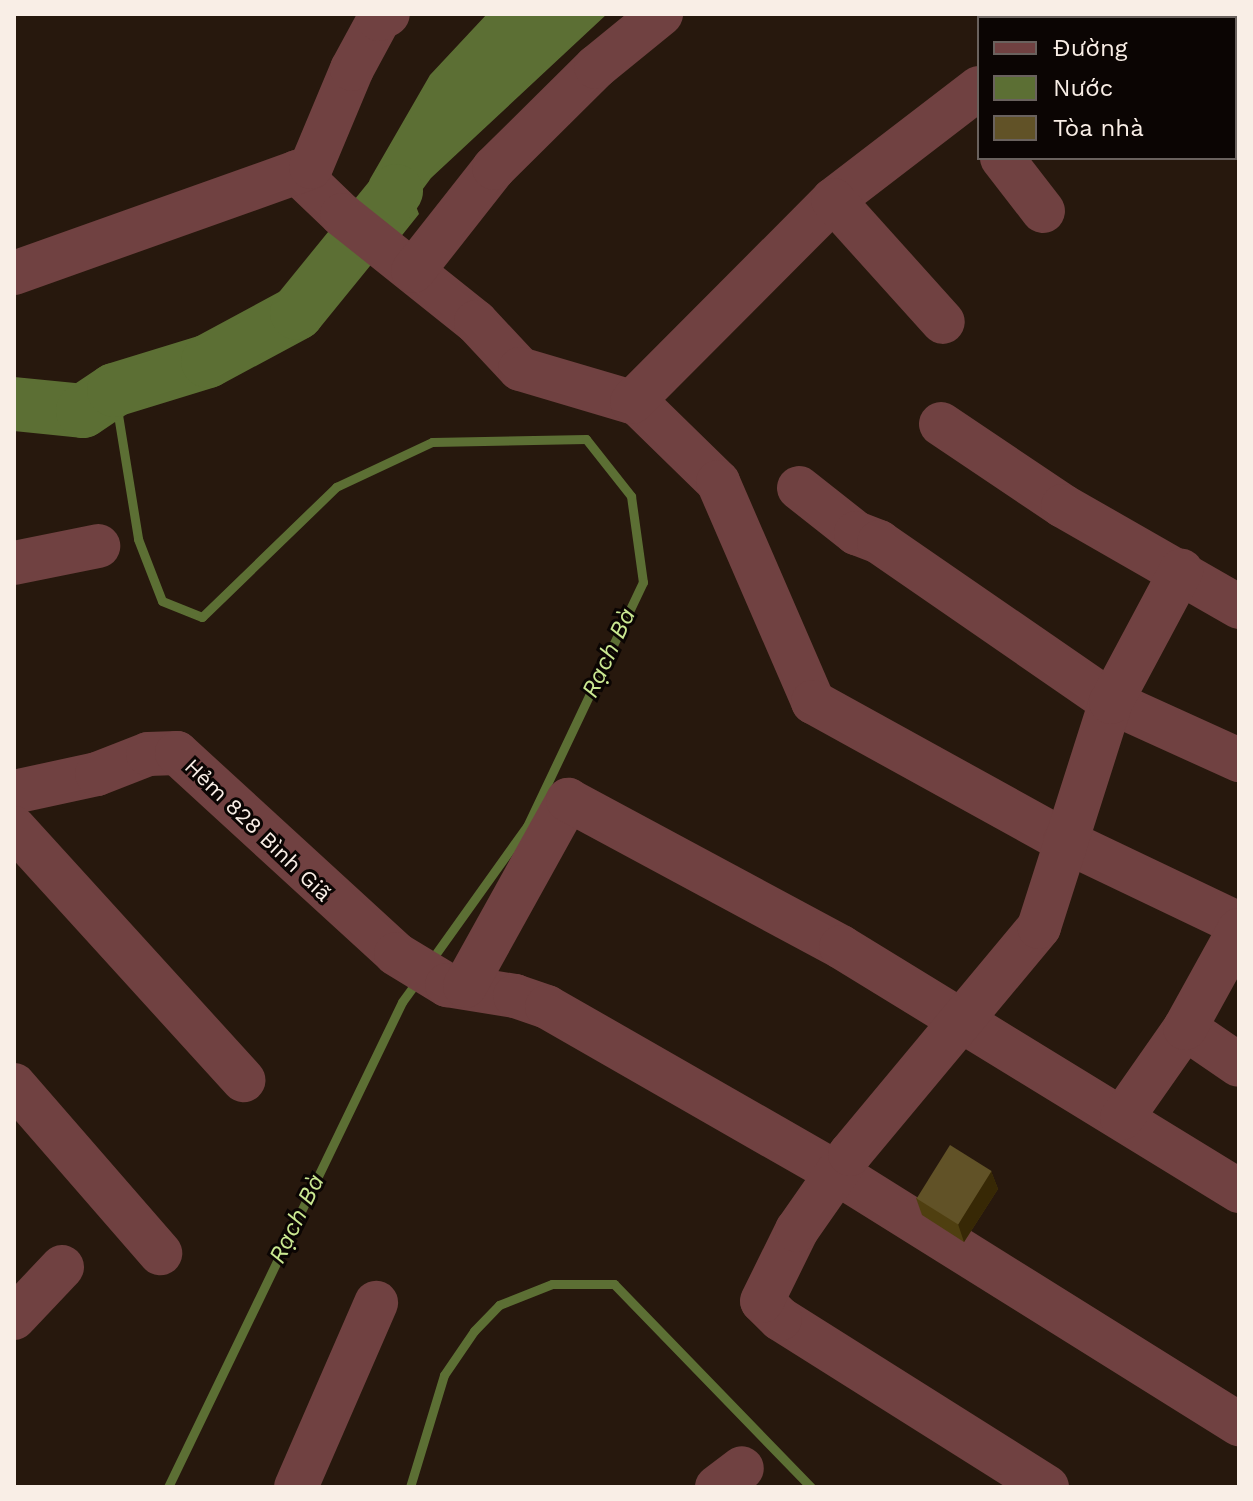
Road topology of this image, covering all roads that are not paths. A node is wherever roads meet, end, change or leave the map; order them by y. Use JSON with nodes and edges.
{"nodes":[{"id":1,"x":661,"y":14,"type":"edge"},
{"id":2,"x":382,"y":16,"type":"edge"},
{"id":3,"x":973,"y":106,"type":"edge"},
{"id":4,"x":1004,"y":160,"type":"edge"},
{"id":5,"x":297,"y":172,"type":"junction"},
{"id":6,"x":833,"y":200,"type":"junction"},
{"id":7,"x":1043,"y":211,"type":"dead end"},
{"id":8,"x":404,"y":262,"type":"junction"},
{"id":9,"x":14,"y":273,"type":"edge"},
{"id":10,"x":943,"y":322,"type":"dead end"},
{"id":11,"x":632,"y":402,"type":"junction"},
{"id":12,"x":941,"y":424,"type":"dead end"},
{"id":13,"x":799,"y":488,"type":"dead end"},
{"id":14,"x":98,"y":546,"type":"dead end"},
{"id":15,"x":14,"y":563,"type":"edge"},
{"id":16,"x":1181,"y":571,"type":"junction"},
{"id":17,"x":1239,"y":607,"type":"edge"},
{"id":18,"x":1111,"y":702,"type":"junction"},
{"id":19,"x":1239,"y":760,"type":"edge"},
{"id":20,"x":14,"y":792,"type":"edge"},
{"id":21,"x":14,"y":828,"type":"edge"},
{"id":22,"x":1065,"y":841,"type":"junction"},
{"id":23,"x":1239,"y":927,"type":"edge"},
{"id":24,"x":456,"y":986,"type":"junction"},
{"id":25,"x":964,"y":1020,"type":"junction"},
{"id":26,"x":1185,"y":1028,"type":"junction"},
{"id":27,"x":1239,"y":1065,"type":"edge"},
{"id":28,"x":243,"y":1080,"type":"dead end"},
{"id":29,"x":14,"y":1085,"type":"edge"},
{"id":30,"x":1122,"y":1118,"type":"junction"},
{"id":31,"x":837,"y":1173,"type":"junction"},
{"id":32,"x":1239,"y":1191,"type":"edge"},
{"id":33,"x":160,"y":1253,"type":"dead end"},
{"id":34,"x":62,"y":1267,"type":"dead end"},
{"id":35,"x":376,"y":1303,"type":"dead end"},
{"id":36,"x":14,"y":1318,"type":"edge"},
{"id":37,"x":1239,"y":1424,"type":"edge"},
{"id":38,"x":296,"y":1487,"type":"edge"},
{"id":39,"x":1047,"y":1487,"type":"edge"}],
"edges":[{"from":1,"to":8,"type":"lane"},
{"from":2,"to":5,"type":"lane"},
{"from":3,"to":6,"type":"lane"},
{"from":4,"to":7,"type":"lane"},
{"from":5,"to":8,"type":"lane"},
{"from":5,"to":9,"type":"lane"},
{"from":6,"to":10,"type":"lane"},
{"from":6,"to":11,"type":"lane"},
{"from":8,"to":11,"type":"lane"},
{"from":11,"to":22,"type":"lane"},
{"from":12,"to":16,"type":"lane"},
{"from":13,"to":18,"type":"lane"},
{"from":14,"to":15,"type":"lane"},
{"from":16,"to":17,"type":"lane"},
{"from":16,"to":18,"type":"lane"},
{"from":18,"to":19,"type":"lane"},
{"from":18,"to":22,"type":"lane"},
{"from":20,"to":24,"type":"lane","name":"Hẻm 828 Bình Giã"},
{"from":21,"to":28,"type":"lane"},
{"from":22,"to":23,"type":"lane"},
{"from":22,"to":25,"type":"lane"},
{"from":23,"to":26,"type":"lane"},
{"from":24,"to":25,"type":"lane"},
{"from":24,"to":31,"type":"lane"},
{"from":25,"to":30,"type":"lane"},
{"from":25,"to":31,"type":"lane"},
{"from":26,"to":27,"type":"lane"},
{"from":26,"to":30,"type":"lane"},
{"from":29,"to":33,"type":"lane"},
{"from":30,"to":32,"type":"lane"},
{"from":31,"to":37,"type":"lane"},
{"from":31,"to":39,"type":"lane"},
{"from":34,"to":36,"type":"lane"},
{"from":35,"to":38,"type":"lane"}]}
